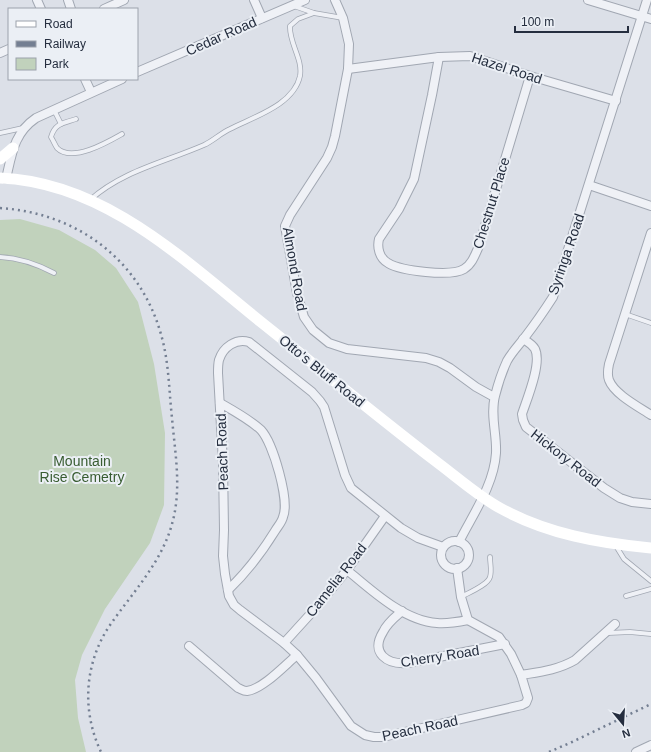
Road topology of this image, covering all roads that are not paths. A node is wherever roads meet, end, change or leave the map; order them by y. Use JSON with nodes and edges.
{"nodes":[{"id":1,"x":124,"y":0,"type":"edge"},
{"id":2,"x":254,"y":0,"type":"edge"},
{"id":3,"x":305,"y":0,"type":"edge"},
{"id":4,"x":335,"y":0,"type":"edge"},
{"id":5,"x":647,"y":0,"type":"edge"},
{"id":6,"x":591,"y":1,"type":"edge"},
{"id":7,"x":291,"y":6,"type":"junction"},
{"id":8,"x":106,"y":8,"type":"edge"},
{"id":9,"x":314,"y":13,"type":"junction"},
{"id":10,"x":642,"y":16,"type":"junction"},
{"id":11,"x":262,"y":18,"type":"junction"},
{"id":12,"x":343,"y":18,"type":"junction"},
{"id":13,"x":651,"y":19,"type":"edge"},
{"id":14,"x":439,"y":57,"type":"junction"},
{"id":15,"x":348,"y":69,"type":"junction"},
{"id":16,"x":138,"y":72,"type":"edge"},
{"id":17,"x":530,"y":76,"type":"junction"},
{"id":18,"x":85,"y":80,"type":"edge"},
{"id":19,"x":120,"y":80,"type":"edge"},
{"id":20,"x":91,"y":92,"type":"junction"},
{"id":21,"x":616,"y":101,"type":"junction"},
{"id":22,"x":54,"y":109,"type":"junction"},
{"id":23,"x":76,"y":118,"type":"dead end"},
{"id":24,"x":61,"y":124,"type":"junction"},
{"id":25,"x":23,"y":128,"type":"junction"},
{"id":26,"x":0,"y":133,"type":"edge"},
{"id":27,"x":122,"y":134,"type":"dead end"},
{"id":28,"x":13,"y":148,"type":"junction"},
{"id":29,"x":0,"y":159,"type":"edge"},
{"id":30,"x":3,"y":178,"type":"edge"},
{"id":31,"x":589,"y":185,"type":"junction"},
{"id":32,"x":90,"y":200,"type":"junction"},
{"id":33,"x":651,"y":206,"type":"edge"},
{"id":34,"x":651,"y":232,"type":"edge"},
{"id":35,"x":0,"y":257,"type":"edge"},
{"id":36,"x":54,"y":273,"type":"dead end"},
{"id":37,"x":626,"y":314,"type":"junction"},
{"id":38,"x":651,"y":323,"type":"edge"},
{"id":39,"x":523,"y":338,"type":"junction"},
{"id":40,"x":494,"y":397,"type":"junction"},
{"id":41,"x":220,"y":403,"type":"junction"},
{"id":42,"x":651,"y":415,"type":"edge"},
{"id":43,"x":483,"y":496,"type":"junction"},
{"id":44,"x":651,"y":504,"type":"edge"},
{"id":45,"x":385,"y":516,"type":"junction"},
{"id":46,"x":459,"y":542,"type":"junction"},
{"id":47,"x":615,"y":544,"type":"junction"},
{"id":48,"x":443,"y":547,"type":"junction"},
{"id":49,"x":651,"y":548,"type":"edge"},
{"id":50,"x":490,"y":557,"type":"dead end"},
{"id":51,"x":457,"y":568,"type":"junction"},
{"id":52,"x":347,"y":570,"type":"junction"},
{"id":53,"x":651,"y":581,"type":"edge"},
{"id":54,"x":651,"y":589,"type":"edge"},
{"id":55,"x":228,"y":590,"type":"junction"},
{"id":56,"x":626,"y":596,"type":"dead end"},
{"id":57,"x":460,"y":597,"type":"junction"},
{"id":58,"x":402,"y":611,"type":"junction"},
{"id":59,"x":468,"y":620,"type":"junction"},
{"id":60,"x":615,"y":624,"type":"dead end"},
{"id":61,"x":605,"y":633,"type":"junction"},
{"id":62,"x":651,"y":634,"type":"edge"},
{"id":63,"x":284,"y":642,"type":"junction"},
{"id":64,"x":505,"y":644,"type":"junction"},
{"id":65,"x":188,"y":646,"type":"dead end"},
{"id":66,"x":297,"y":655,"type":"junction"},
{"id":67,"x":521,"y":675,"type":"junction"},
{"id":68,"x":651,"y":744,"type":"edge"},
{"id":69,"x":636,"y":752,"type":"edge"}],
"edges":[{"from":1,"to":8,"type":"street"},
{"from":2,"to":11,"type":"street"},
{"from":3,"to":7,"type":"street","name":"Cedar Road"},
{"from":4,"to":12,"type":"street","name":"Almond Road"},
{"from":5,"to":10,"type":"street","name":"Syringa Road"},
{"from":6,"to":10,"type":"street"},
{"from":7,"to":9,"type":"lane"},
{"from":7,"to":11,"type":"street","name":"Cedar Road"},
{"from":9,"to":12,"type":"lane"},
{"from":9,"to":32,"type":"lane"},
{"from":10,"to":13,"type":"street"},
{"from":10,"to":21,"type":"street","name":"Syringa Road"},
{"from":11,"to":16,"type":"street","name":"Cedar Road"},
{"from":12,"to":15,"type":"street","name":"Almond Road"},
{"from":14,"to":15,"type":"street","name":"Hazel Road"},
{"from":14,"to":17,"type":"street","name":"Hazel Road"},
{"from":14,"to":17,"type":"street","name":"Chestnut Place"},
{"from":15,"to":40,"type":"street","name":"Almond Road"},
{"from":17,"to":21,"type":"street","name":"Hazel Road"},
{"from":18,"to":20,"type":"street"},
{"from":19,"to":20,"type":"street"},
{"from":20,"to":22,"type":"street"},
{"from":21,"to":31,"type":"street","name":"Syringa Road"},
{"from":22,"to":24,"type":"lane"},
{"from":22,"to":25,"type":"street"},
{"from":23,"to":24,"type":"lane"},
{"from":24,"to":27,"type":"lane"},
{"from":25,"to":26,"type":"lane"},
{"from":25,"to":28,"type":"street"},
{"from":28,"to":29,"type":"main road"},
{"from":28,"to":30,"type":"street"},
{"from":30,"to":32,"type":"main road","name":"Otto's Bluff Road"},
{"from":31,"to":33,"type":"street"},
{"from":31,"to":39,"type":"street","name":"Syringa Road"},
{"from":32,"to":43,"type":"main road","name":"Otto's Bluff Road"},
{"from":34,"to":37,"type":"street"},
{"from":35,"to":36,"type":"lane"},
{"from":37,"to":38,"type":"lane"},
{"from":37,"to":42,"type":"street"},
{"from":39,"to":40,"type":"street","name":"Syringa Road"},
{"from":39,"to":44,"type":"street","name":"Hickory Road"},
{"from":40,"to":43,"type":"street","name":"Syringa Road"},
{"from":41,"to":45,"type":"street"},
{"from":41,"to":55,"type":"street","name":"Peach Road"},
{"from":41,"to":55,"type":"street","name":"Peach Road"},
{"from":43,"to":46,"type":"street","name":"Syringa Road"},
{"from":43,"to":47,"type":"main road","name":"Otto's Bluff Road"},
{"from":45,"to":48,"type":"street"},
{"from":45,"to":52,"type":"street","name":"Camelia Road"},
{"from":46,"to":48,"type":"street"},
{"from":46,"to":51,"type":"street"},
{"from":47,"to":49,"type":"main road","name":"Otto's Bluff Road"},
{"from":47,"to":53,"type":"lane"},
{"from":48,"to":51,"type":"street"},
{"from":50,"to":57,"type":"lane"},
{"from":51,"to":57,"type":"street"},
{"from":52,"to":58,"type":"street"},
{"from":52,"to":63,"type":"street","name":"Camelia Road"},
{"from":54,"to":56,"type":"lane"},
{"from":55,"to":63,"type":"street","name":"Peach Road"},
{"from":57,"to":59,"type":"street"},
{"from":58,"to":59,"type":"street"},
{"from":58,"to":64,"type":"street","name":"Cherry Road"},
{"from":59,"to":64,"type":"street"},
{"from":60,"to":61,"type":"street"},
{"from":61,"to":62,"type":"lane"},
{"from":61,"to":67,"type":"street"},
{"from":63,"to":66,"type":"street","name":"Peach Road"},
{"from":64,"to":67,"type":"street"},
{"from":65,"to":66,"type":"street"},
{"from":66,"to":67,"type":"street","name":"Peach Road"},
{"from":68,"to":69,"type":"street"}]}
